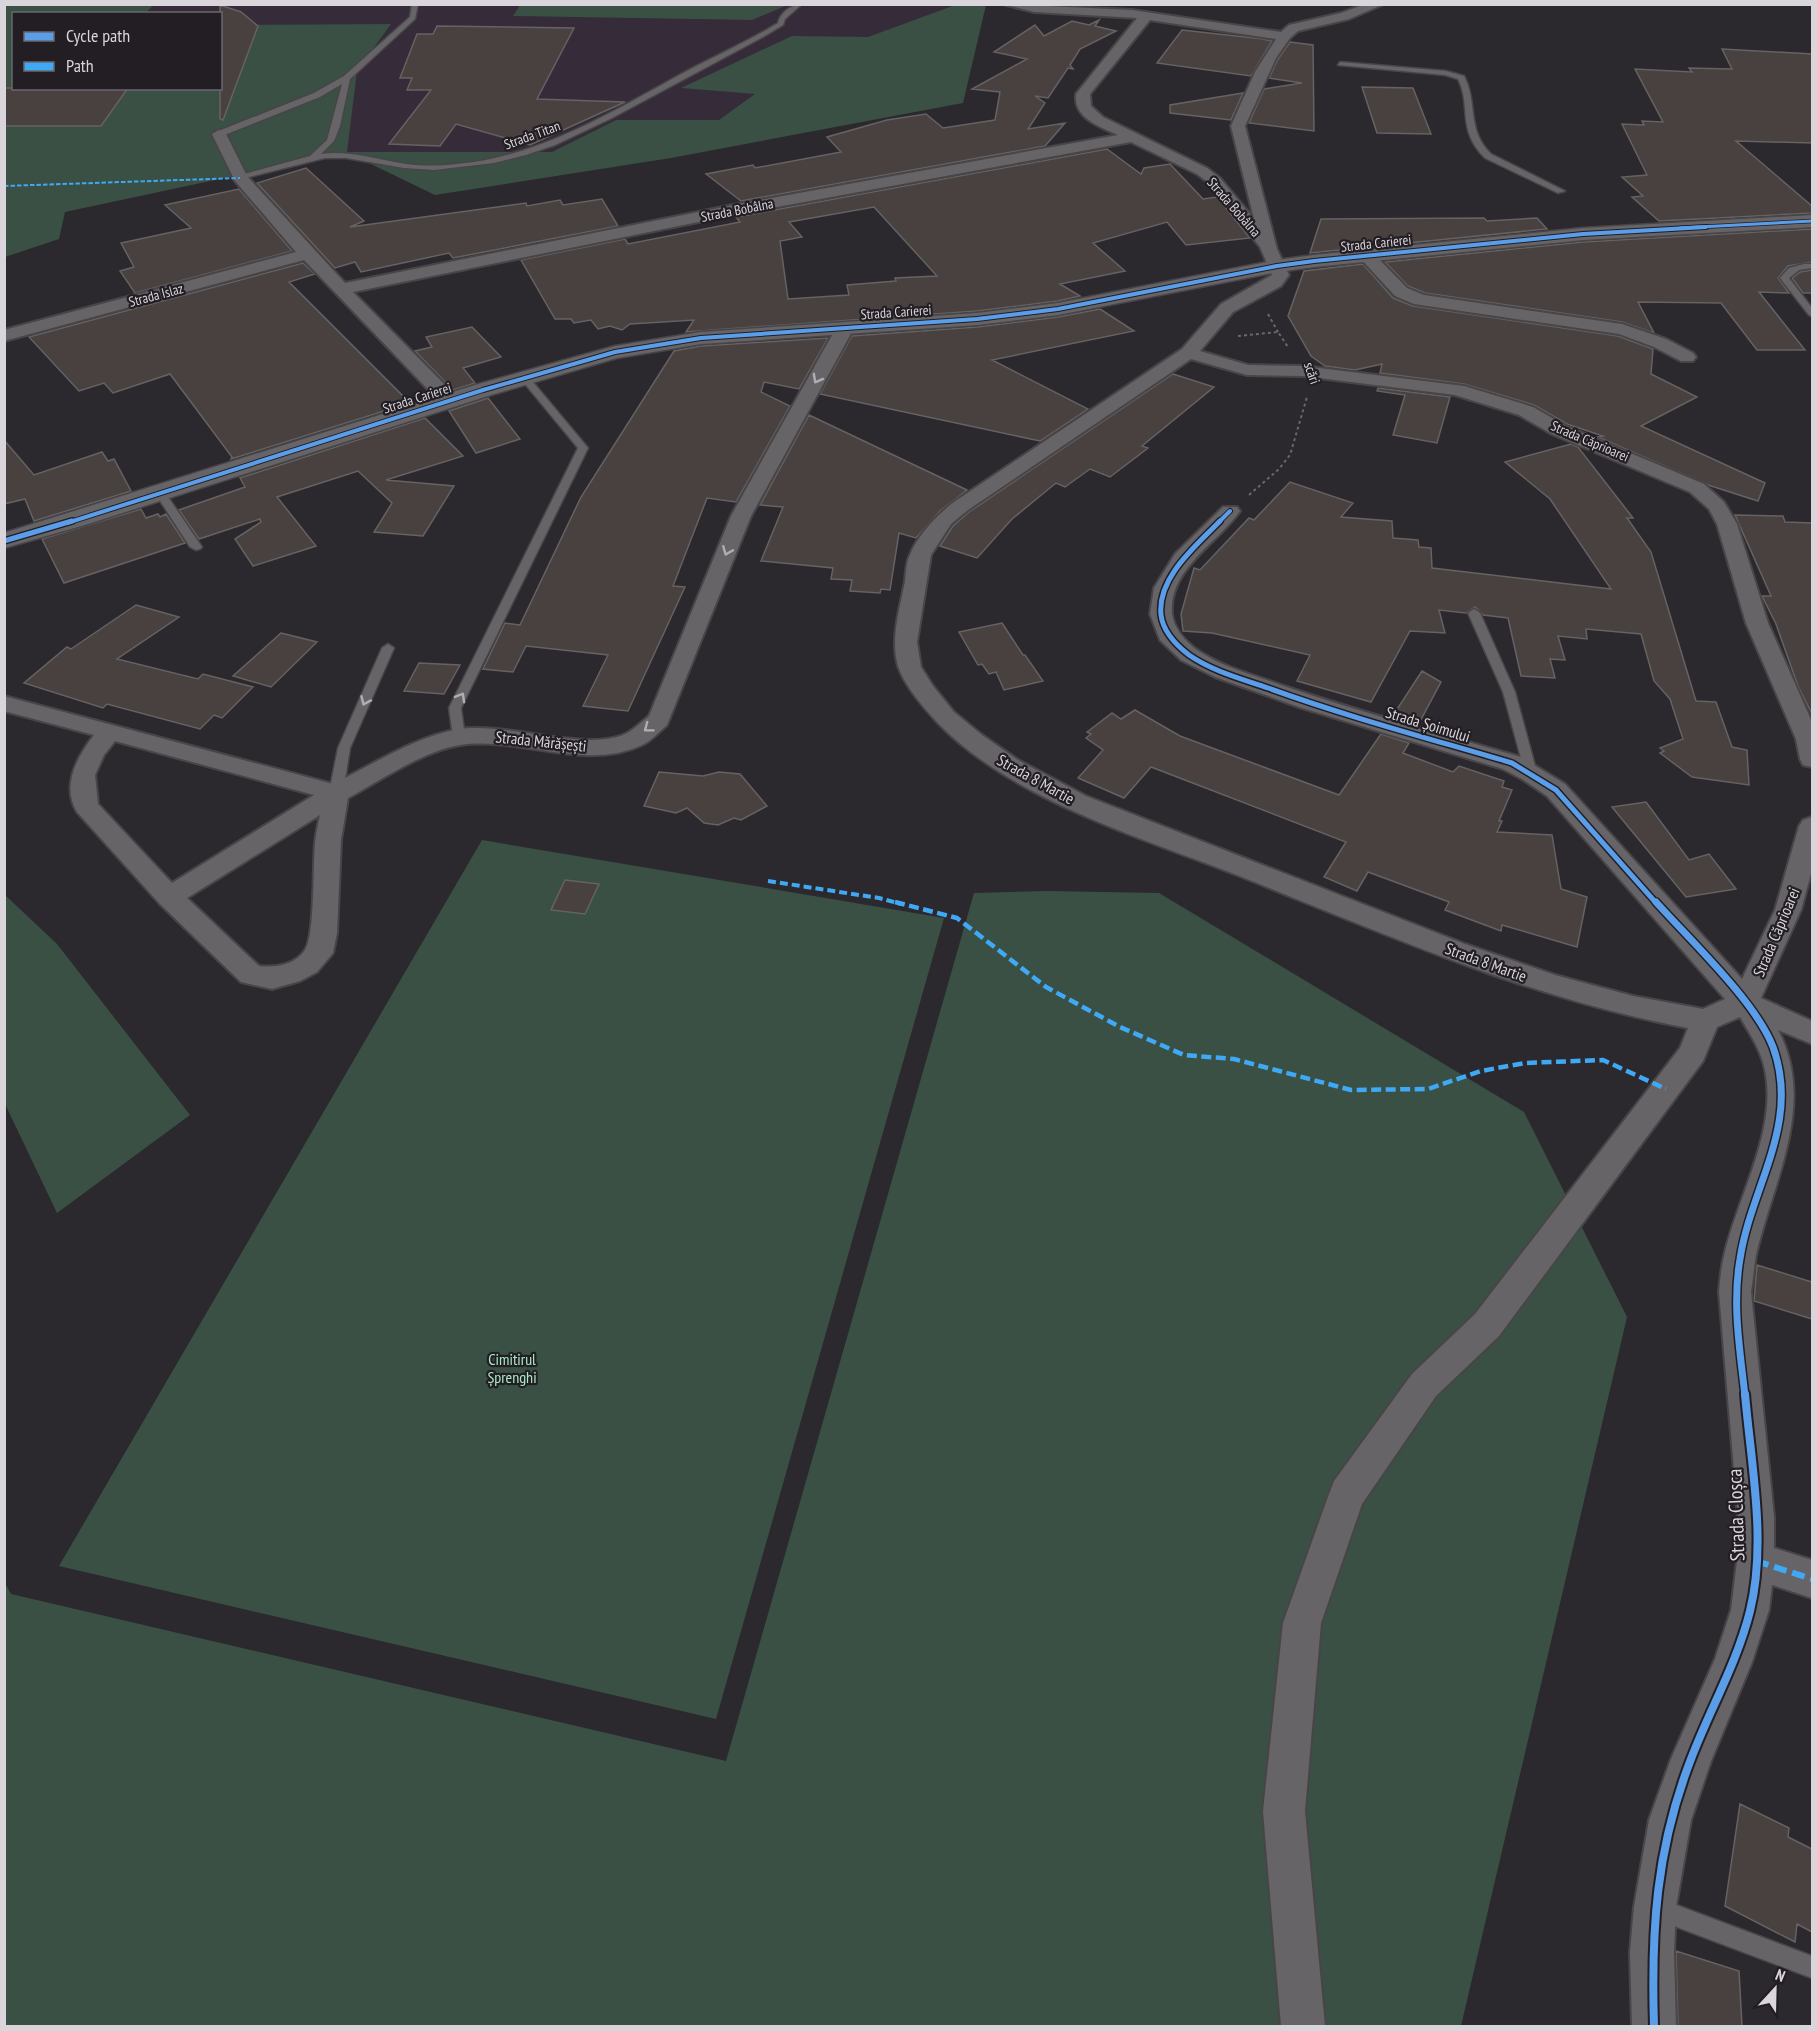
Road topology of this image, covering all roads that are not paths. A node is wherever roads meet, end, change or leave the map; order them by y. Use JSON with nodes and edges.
{"nodes":[{"id":1,"x":415,"y":4,"type":"edge"},
{"id":2,"x":799,"y":4,"type":"edge"},
{"id":3,"x":1009,"y":4,"type":"edge"},
{"id":4,"x":1378,"y":4,"type":"edge"},
{"id":5,"x":1146,"y":16,"type":"junction"},
{"id":6,"x":1282,"y":36,"type":"junction"},
{"id":7,"x":1340,"y":64,"type":"dead end"},
{"id":8,"x":347,"y":78,"type":"junction"},
{"id":9,"x":219,"y":134,"type":"joint"},
{"id":10,"x":1132,"y":137,"type":"junction"},
{"id":11,"x":312,"y":158,"type":"junction"},
{"id":12,"x":240,"y":178,"type":"junction"},
{"id":13,"x":1561,"y":191,"type":"dead end"},
{"id":14,"x":1812,"y":221,"type":"edge"},
{"id":15,"x":308,"y":254,"type":"junction"},
{"id":16,"x":1367,"y":256,"type":"junction"},
{"id":17,"x":1273,"y":257,"type":"junction"},
{"id":18,"x":1812,"y":266,"type":"edge"},
{"id":19,"x":343,"y":289,"type":"junction"},
{"id":20,"x":1812,"y":313,"type":"edge"},
{"id":21,"x":845,"y":328,"type":"junction"},
{"id":22,"x":4,"y":336,"type":"edge"},
{"id":23,"x":1188,"y":353,"type":"junction"},
{"id":24,"x":1687,"y":357,"type":"dead end"},
{"id":25,"x":524,"y":377,"type":"junction"},
{"id":26,"x":450,"y":400,"type":"junction"},
{"id":27,"x":160,"y":493,"type":"junction"},
{"id":28,"x":1230,"y":511,"type":"road end"},
{"id":29,"x":4,"y":541,"type":"edge"},
{"id":30,"x":196,"y":547,"type":"dead end"},
{"id":31,"x":1474,"y":613,"type":"dead end"},
{"id":32,"x":388,"y":648,"type":"dead end"},
{"id":33,"x":4,"y":703,"type":"edge"},
{"id":34,"x":109,"y":732,"type":"junction"},
{"id":35,"x":459,"y":737,"type":"junction"},
{"id":36,"x":1812,"y":759,"type":"edge"},
{"id":37,"x":1532,"y":773,"type":"junction"},
{"id":38,"x":336,"y":793,"type":"junction"},
{"id":39,"x":1812,"y":826,"type":"edge"},
{"id":40,"x":169,"y":897,"type":"junction"},
{"id":41,"x":1745,"y":1002,"type":"junction"},
{"id":42,"x":1705,"y":1020,"type":"junction"},
{"id":43,"x":1812,"y":1034,"type":"edge"},
{"id":44,"x":1756,"y":1561,"type":"junction"},
{"id":45,"x":1812,"y":1579,"type":"edge"},
{"id":46,"x":1655,"y":1907,"type":"junction"},
{"id":47,"x":1812,"y":1967,"type":"edge"},
{"id":48,"x":1303,"y":2026,"type":"edge"},
{"id":49,"x":1654,"y":2026,"type":"edge"}],
"edges":[{"from":1,"to":8,"type":"lane"},
{"from":2,"to":11,"type":"lane","name":"Strada Titan"},
{"from":3,"to":5,"type":"street"},
{"from":4,"to":6,"type":"street"},
{"from":5,"to":6,"type":"street"},
{"from":5,"to":10,"type":"street","name":"Strada Bobâlna"},
{"from":6,"to":17,"type":"street"},
{"from":7,"to":13,"type":"lane"},
{"from":8,"to":9,"type":"lane"},
{"from":8,"to":11,"type":"lane"},
{"from":9,"to":12,"type":"street"},
{"from":10,"to":17,"type":"street","name":"Strada Bobâlna"},
{"from":10,"to":19,"type":"street","name":"Strada Bobâlna"},
{"from":11,"to":12,"type":"lane","name":"Strada Titan"},
{"from":12,"to":15,"type":"street"},
{"from":14,"to":16,"type":"street","name":"Strada Carierei"},
{"from":15,"to":19,"type":"street"},
{"from":15,"to":22,"type":"street","name":"Strada Islaz"},
{"from":16,"to":17,"type":"street","name":"Strada Carierei"},
{"from":16,"to":24,"type":"street","name":"Strada Carierei"},
{"from":17,"to":21,"type":"street","name":"Strada Carierei"},
{"from":17,"to":23,"type":"street","name":"Strada 8 Martie"},
{"from":18,"to":20,"type":"lane"},
{"from":19,"to":26,"type":"street"},
{"from":21,"to":25,"type":"street","name":"Strada Carierei"},
{"from":21,"to":35,"type":"street","name":"Strada Mărășești","one_way":true},
{"from":23,"to":36,"type":"street","name":"Strada Căprioarei"},
{"from":23,"to":42,"type":"street","name":"Strada 8 Martie"},
{"from":25,"to":26,"type":"street","name":"Strada Carierei"},
{"from":35,"to":25,"type":"lane","one_way":true},
{"from":26,"to":27,"type":"street","name":"Strada Carierei"},
{"from":27,"to":29,"type":"street","name":"Strada Carierei"},
{"from":27,"to":30,"type":"lane"},
{"from":28,"to":37,"type":"street","name":"Strada Șoimului"},
{"from":31,"to":37,"type":"lane"},
{"from":32,"to":38,"type":"lane","one_way":true},
{"from":33,"to":34,"type":"street"},
{"from":34,"to":38,"type":"street"},
{"from":34,"to":40,"type":"street"},
{"from":35,"to":38,"type":"street","name":"Strada Mărășești"},
{"from":37,"to":41,"type":"street","name":"Strada Șoimului"},
{"from":38,"to":40,"type":"street","name":"Strada Mărășești"},
{"from":38,"to":40,"type":"street"},
{"from":39,"to":41,"type":"street","name":"Strada Căprioarei"},
{"from":41,"to":42,"type":"street"},
{"from":41,"to":43,"type":"street"},
{"from":41,"to":44,"type":"street","name":"Strada Cloșca"},
{"from":42,"to":48,"type":"street"},
{"from":44,"to":45,"type":"street"},
{"from":44,"to":46,"type":"street","name":"Strada Cloșca"},
{"from":46,"to":47,"type":"lane"},
{"from":46,"to":49,"type":"street","name":"Strada Cloșca"}]}
